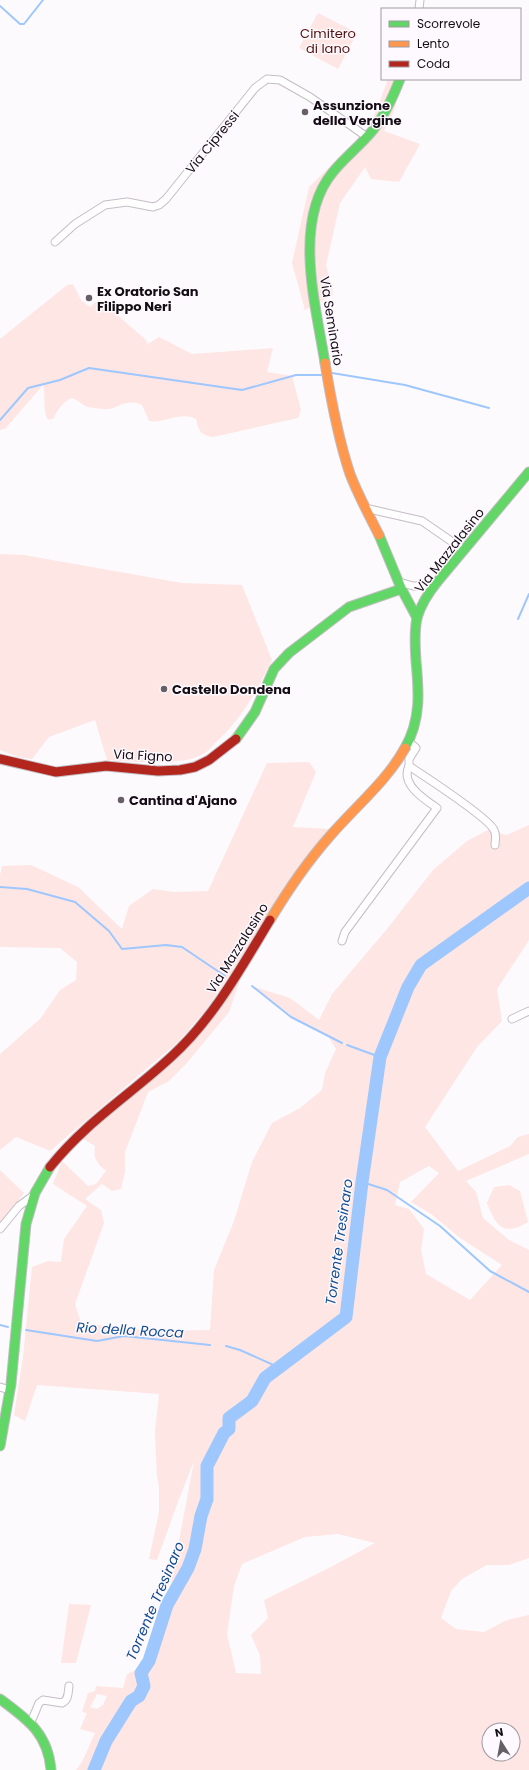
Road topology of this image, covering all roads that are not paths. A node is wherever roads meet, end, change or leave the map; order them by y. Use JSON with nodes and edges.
{"nodes":[{"id":1,"x":400,"y":80,"type":"edge"},
{"id":2,"x":366,"y":137,"type":"junction"},
{"id":3,"x":55,"y":242,"type":"dead end"},
{"id":4,"x":529,"y":472,"type":"edge"},
{"id":5,"x":365,"y":508,"type":"junction"},
{"id":6,"x":464,"y":550,"type":"junction"},
{"id":7,"x":436,"y":585,"type":"junction"},
{"id":8,"x":400,"y":586,"type":"junction"},
{"id":9,"x":417,"y":618,"type":"junction"},
{"id":10,"x":409,"y":742,"type":"junction"},
{"id":11,"x":0,"y":759,"type":"edge"},
{"id":12,"x":409,"y":766,"type":"junction"},
{"id":13,"x":495,"y":845,"type":"dead end"},
{"id":14,"x":342,"y":941,"type":"dead end"},
{"id":15,"x":529,"y":1011,"type":"edge"},
{"id":16,"x":512,"y":1019,"type":"dead end"},
{"id":17,"x":34,"y":1195,"type":"junction"},
{"id":18,"x":0,"y":1229,"type":"edge"},
{"id":19,"x":0,"y":1387,"type":"edge"},
{"id":20,"x":10,"y":1390,"type":"junction"},
{"id":21,"x":0,"y":1446,"type":"edge"},
{"id":22,"x":69,"y":1686,"type":"dead end"},
{"id":23,"x":0,"y":1698,"type":"edge"},
{"id":24,"x":31,"y":1722,"type":"junction"},
{"id":25,"x":51,"y":1770,"type":"edge"}],
"edges":[{"from":1,"to":2,"type":"main road","name":"Via Seminario"},
{"from":2,"to":3,"type":"street","name":"Via Cipressi"},
{"from":2,"to":5,"type":"main road","name":"Via Seminario"},
{"from":4,"to":6,"type":"main road","name":"Via Mazzalasino"},
{"from":5,"to":6,"type":"street"},
{"from":5,"to":8,"type":"main road","name":"Via Seminario"},
{"from":6,"to":7,"type":"main road","name":"Via Mazzalasino"},
{"from":7,"to":8,"type":"street"},
{"from":7,"to":9,"type":"main road","name":"Via Mazzalasino"},
{"from":8,"to":9,"type":"main road","name":"Via Seminario"},
{"from":8,"to":11,"type":"main road","name":"Via Figno"},
{"from":9,"to":10,"type":"main road","name":"Via Mazzalasino"},
{"from":10,"to":12,"type":"street"},
{"from":10,"to":17,"type":"main road","name":"Via Mazzalasino"},
{"from":12,"to":13,"type":"street"},
{"from":12,"to":14,"type":"street"},
{"from":15,"to":16,"type":"street"},
{"from":17,"to":18,"type":"street"},
{"from":17,"to":20,"type":"main road","name":"Via Mazzalasino"},
{"from":19,"to":20,"type":"street"},
{"from":20,"to":21,"type":"main road","name":"Via Mazzalasino"},
{"from":22,"to":24,"type":"street"},
{"from":23,"to":24,"type":"main road"},
{"from":24,"to":25,"type":"main road"}]}
